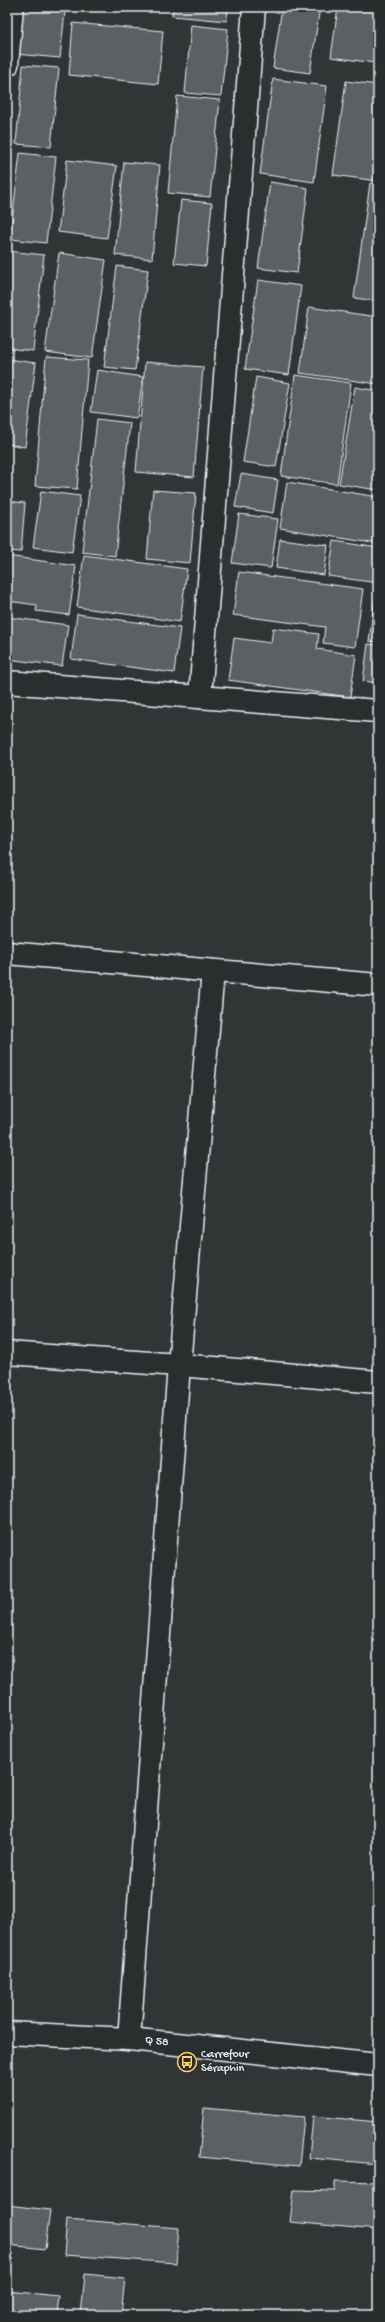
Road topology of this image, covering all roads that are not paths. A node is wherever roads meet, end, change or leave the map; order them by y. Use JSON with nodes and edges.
{"nodes":[{"id":1,"x":12,"y":7,"type":"edge"},
{"id":2,"x":254,"y":7,"type":"edge"},
{"id":3,"x":7,"y":65,"type":"edge"},
{"id":4,"x":7,"y":682,"type":"edge"},
{"id":5,"x":200,"y":697,"type":"junction"},
{"id":6,"x":378,"y":711,"type":"edge"},
{"id":7,"x":7,"y":953,"type":"edge"},
{"id":8,"x":213,"y":971,"type":"junction"},
{"id":9,"x":378,"y":986,"type":"edge"},
{"id":10,"x":7,"y":1353,"type":"edge"},
{"id":11,"x":179,"y":1365,"type":"junction"},
{"id":12,"x":378,"y":1382,"type":"edge"},
{"id":13,"x":7,"y":2033,"type":"edge"},
{"id":14,"x":129,"y":2039,"type":"junction"},
{"id":15,"x":378,"y":2065,"type":"edge"}],
"edges":[{"from":1,"to":3,"type":"street"},
{"from":2,"to":5,"type":"street"},
{"from":4,"to":5,"type":"street"},
{"from":5,"to":6,"type":"street"},
{"from":7,"to":8,"type":"street"},
{"from":8,"to":9,"type":"street"},
{"from":8,"to":11,"type":"street"},
{"from":10,"to":11,"type":"street"},
{"from":11,"to":12,"type":"street"},
{"from":11,"to":14,"type":"street"},
{"from":13,"to":14,"type":"street","name":"Q 58"},
{"from":14,"to":15,"type":"street","name":"Q 58"}]}
